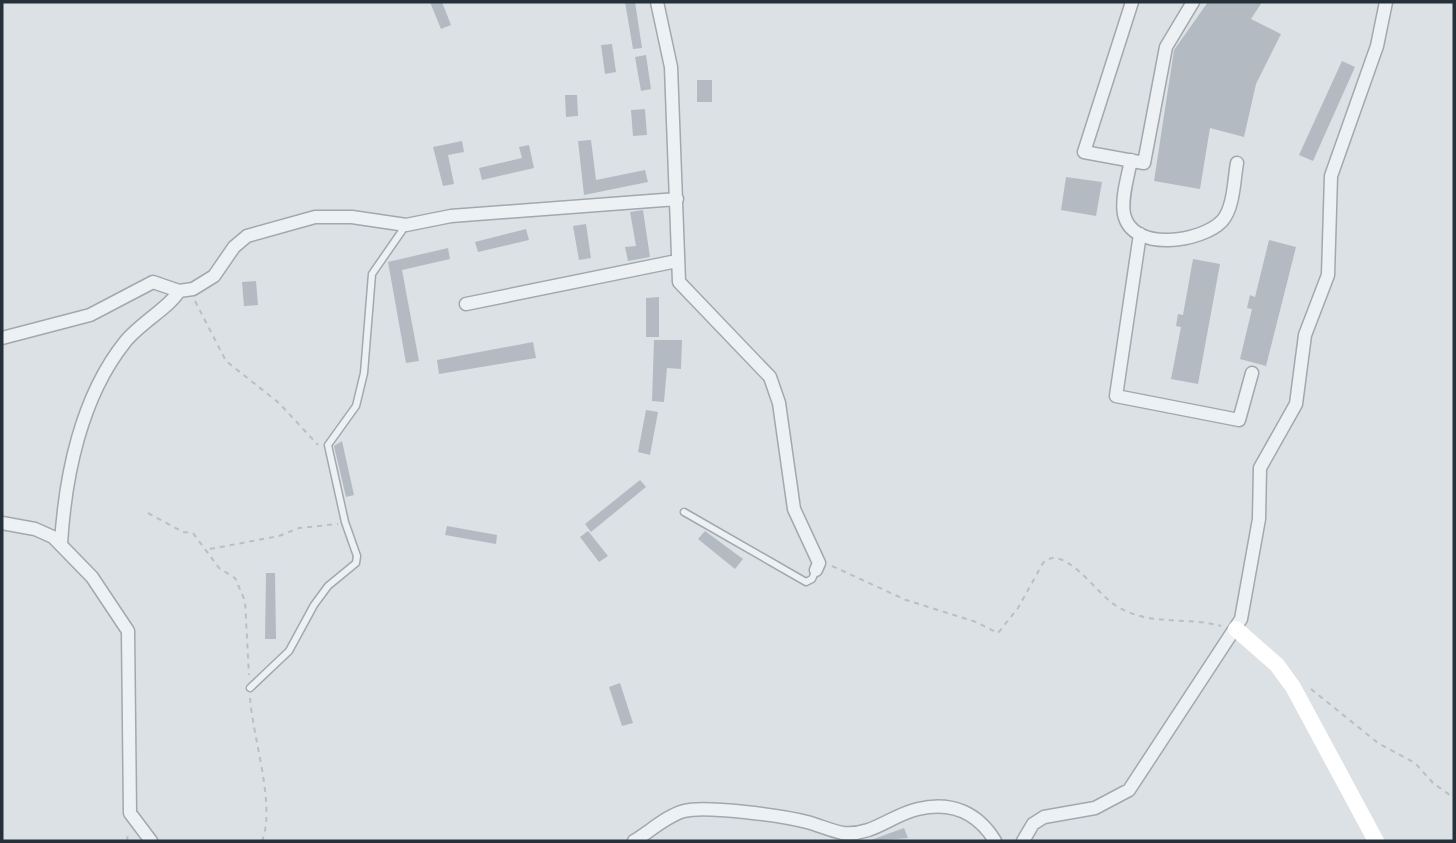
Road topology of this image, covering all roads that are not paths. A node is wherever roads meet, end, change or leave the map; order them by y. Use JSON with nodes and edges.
{"nodes":[{"id":1,"x":657,"y":2,"type":"edge"},
{"id":2,"x":1132,"y":2,"type":"edge"},
{"id":3,"x":1193,"y":2,"type":"edge"},
{"id":4,"x":1386,"y":2,"type":"edge"},
{"id":5,"x":1130,"y":160,"type":"junction"},
{"id":6,"x":1237,"y":163,"type":"dead end"},
{"id":7,"x":677,"y":199,"type":"junction"},
{"id":8,"x":406,"y":225,"type":"junction"},
{"id":9,"x":1140,"y":234,"type":"junction"},
{"id":10,"x":677,"y":261,"type":"junction"},
{"id":11,"x":181,"y":291,"type":"junction"},
{"id":12,"x":466,"y":304,"type":"dead end"},
{"id":13,"x":2,"y":338,"type":"edge"},
{"id":14,"x":1252,"y":373,"type":"dead end"},
{"id":15,"x":684,"y":512,"type":"dead end"},
{"id":16,"x":2,"y":523,"type":"edge"},
{"id":17,"x":61,"y":544,"type":"junction"},
{"id":18,"x":817,"y":570,"type":"joint"},
{"id":19,"x":1236,"y":629,"type":"junction"},
{"id":20,"x":250,"y":688,"type":"road end"},
{"id":21,"x":151,"y":841,"type":"edge"},
{"id":22,"x":634,"y":841,"type":"edge"},
{"id":23,"x":995,"y":841,"type":"edge"},
{"id":24,"x":1023,"y":841,"type":"edge"},
{"id":25,"x":1376,"y":841,"type":"edge"}],
"edges":[{"from":1,"to":7,"type":"street"},
{"from":2,"to":5,"type":"street"},
{"from":3,"to":5,"type":"street"},
{"from":4,"to":19,"type":"street"},
{"from":5,"to":9,"type":"street"},
{"from":6,"to":9,"type":"street"},
{"from":7,"to":8,"type":"street"},
{"from":7,"to":10,"type":"street"},
{"from":8,"to":11,"type":"street"},
{"from":8,"to":20,"type":"lane"},
{"from":9,"to":14,"type":"street"},
{"from":10,"to":12,"type":"street"},
{"from":10,"to":18,"type":"street"},
{"from":11,"to":13,"type":"street"},
{"from":11,"to":17,"type":"street"},
{"from":15,"to":18,"type":"lane"},
{"from":16,"to":17,"type":"street"},
{"from":17,"to":21,"type":"street"},
{"from":19,"to":24,"type":"street"},
{"from":19,"to":25,"type":"street"},
{"from":22,"to":23,"type":"street"}]}
